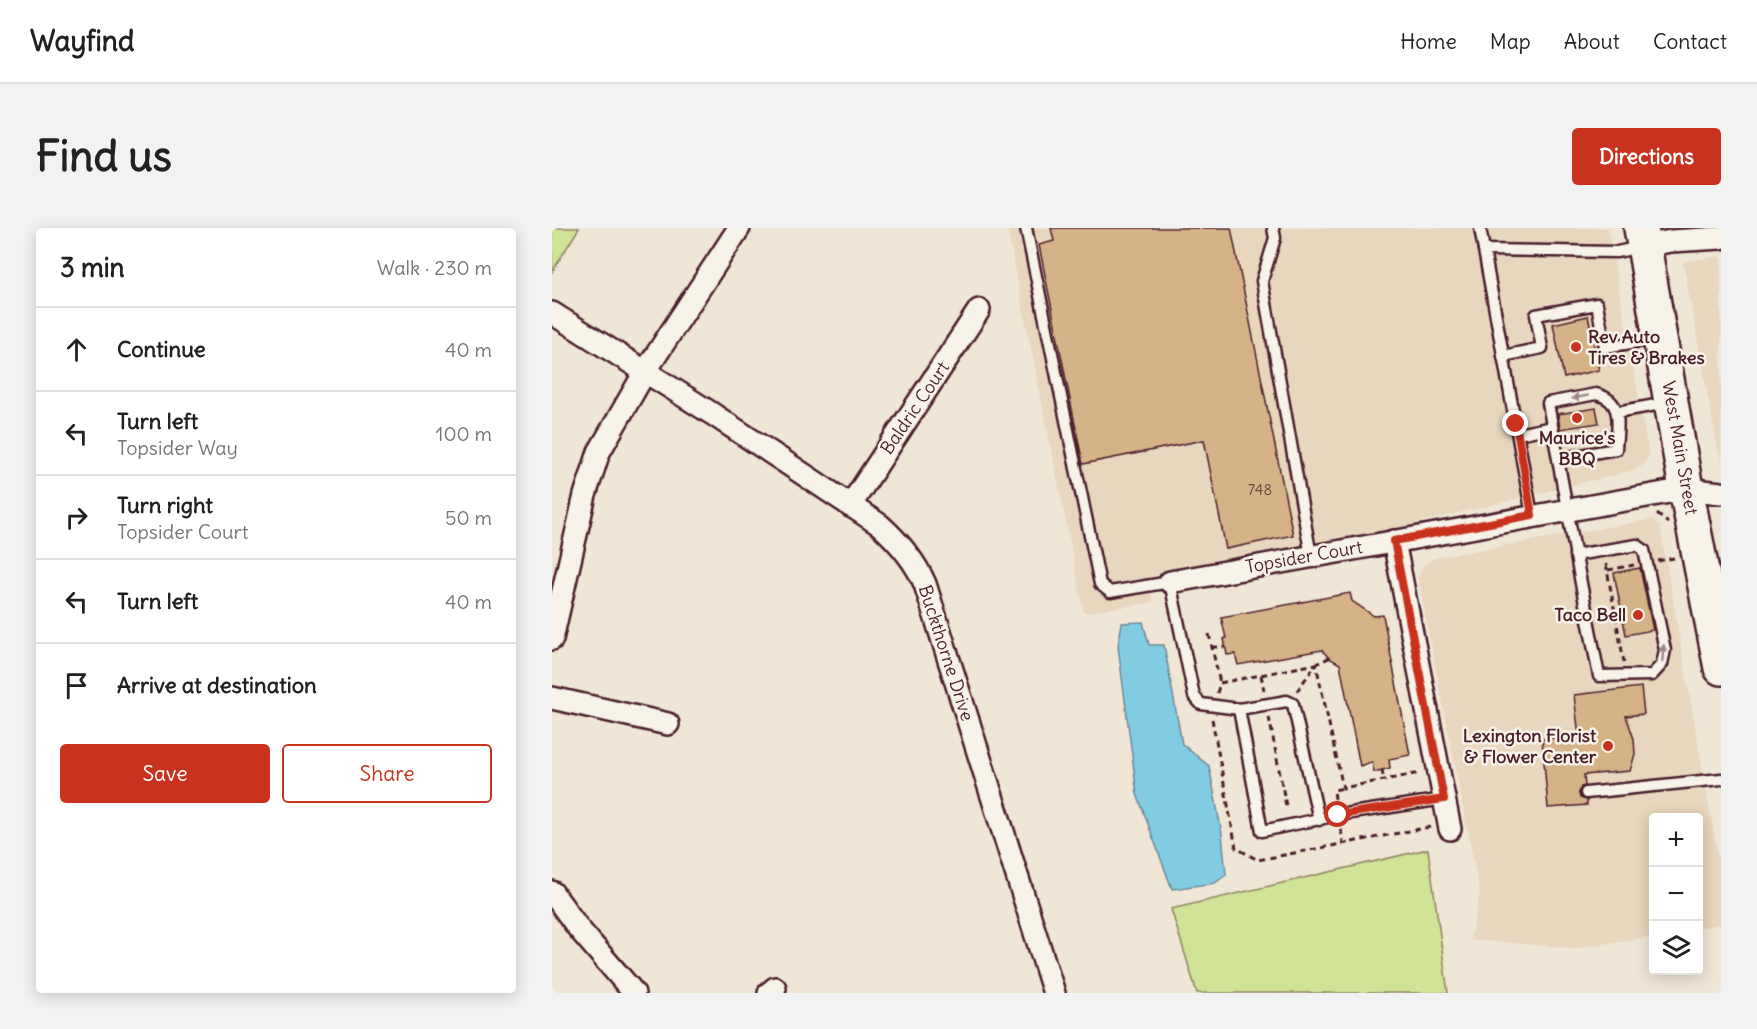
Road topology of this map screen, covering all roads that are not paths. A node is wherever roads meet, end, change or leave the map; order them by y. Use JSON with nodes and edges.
{"nodes":[{"id":1,"x":739,"y":228,"type":"edge"},
{"id":2,"x":1026,"y":228,"type":"edge"},
{"id":3,"x":1273,"y":228,"type":"edge"},
{"id":4,"x":1480,"y":228,"type":"edge"},
{"id":5,"x":1642,"y":237,"type":"edge"},
{"id":6,"x":1721,"y":238,"type":"edge"},
{"id":7,"x":1484,"y":250,"type":"junction"},
{"id":8,"x":979,"y":310,"type":"dead end"},
{"id":9,"x":552,"y":313,"type":"edge"},
{"id":10,"x":1661,"y":339,"type":"junction"},
{"id":11,"x":1503,"y":356,"type":"junction"},
{"id":12,"x":645,"y":372,"type":"junction"},
{"id":13,"x":1671,"y":402,"type":"junction"},
{"id":14,"x":1617,"y":412,"type":"junction"},
{"id":15,"x":1552,"y":428,"type":"junction"},
{"id":16,"x":1518,"y":434,"type":"junction"},
{"id":17,"x":1558,"y":459,"type":"junction"},
{"id":18,"x":1686,"y":489,"type":"junction"},
{"id":19,"x":1721,"y":493,"type":"edge"},
{"id":20,"x":850,"y":506,"type":"junction"},
{"id":21,"x":1567,"y":509,"type":"junction"},
{"id":22,"x":1532,"y":515,"type":"junction"},
{"id":23,"x":1394,"y":541,"type":"junction"},
{"id":24,"x":1575,"y":555,"type":"junction"},
{"id":25,"x":1311,"y":556,"type":"junction"},
{"id":26,"x":1170,"y":582,"type":"junction"},
{"id":27,"x":552,"y":639,"type":"edge"},
{"id":28,"x":1719,"y":649,"type":"edge"},
{"id":29,"x":552,"y":698,"type":"edge"},
{"id":30,"x":1239,"y":709,"type":"junction"},
{"id":31,"x":668,"y":724,"type":"dead end"},
{"id":32,"x":1721,"y":779,"type":"edge"},
{"id":33,"x":1586,"y":793,"type":"dead end"},
{"id":34,"x":1444,"y":799,"type":"junction"},
{"id":35,"x":1319,"y":820,"type":"junction"},
{"id":36,"x":1450,"y":829,"type":"dead end"},
{"id":37,"x":552,"y":892,"type":"edge"},
{"id":38,"x":634,"y":993,"type":"edge"},
{"id":39,"x":1054,"y":993,"type":"edge"}],
"edges":[{"from":1,"to":12,"type":"street"},
{"from":2,"to":26,"type":"lane"},
{"from":3,"to":25,"type":"lane"},
{"from":4,"to":7,"type":"lane"},
{"from":5,"to":6,"type":"street"},
{"from":5,"to":7,"type":"lane"},
{"from":5,"to":10,"type":"main road","name":"West Main Street"},
{"from":7,"to":11,"type":"lane"},
{"from":8,"to":20,"type":"street","name":"Baldric Court"},
{"from":9,"to":12,"type":"street","name":"Buckthorne Drive"},
{"from":10,"to":11,"type":"lane"},
{"from":10,"to":13,"type":"main road","name":"West Main Street"},
{"from":11,"to":16,"type":"lane"},
{"from":12,"to":20,"type":"street","name":"Buckthorne Drive"},
{"from":12,"to":27,"type":"street"},
{"from":13,"to":14,"type":"lane"},
{"from":13,"to":18,"type":"main road","name":"West Main Street"},
{"from":14,"to":15,"type":"lane","one_way":true},
{"from":14,"to":17,"type":"lane"},
{"from":15,"to":16,"type":"lane"},
{"from":15,"to":17,"type":"lane"},
{"from":16,"to":22,"type":"lane"},
{"from":17,"to":21,"type":"lane"},
{"from":18,"to":19,"type":"street","name":"Topsider Court"},
{"from":18,"to":21,"type":"street","name":"Topsider Court"},
{"from":18,"to":28,"type":"main road","name":"West Main Street"},
{"from":20,"to":39,"type":"street","name":"Buckthorne Drive"},
{"from":21,"to":22,"type":"street","name":"Topsider Court"},
{"from":21,"to":24,"type":"lane"},
{"from":22,"to":23,"type":"street","name":"Topsider Court"},
{"from":23,"to":25,"type":"street","name":"Topsider Court"},
{"from":23,"to":34,"type":"street"},
{"from":24,"to":24,"type":"lane","one_way":true},
{"from":25,"to":26,"type":"street","name":"Topsider Court"},
{"from":26,"to":30,"type":"lane"},
{"from":29,"to":31,"type":"street"},
{"from":30,"to":35,"type":"lane"},
{"from":30,"to":35,"type":"lane"},
{"from":32,"to":33,"type":"lane"},
{"from":34,"to":35,"type":"lane"},
{"from":34,"to":36,"type":"street"},
{"from":37,"to":38,"type":"street"}]}
